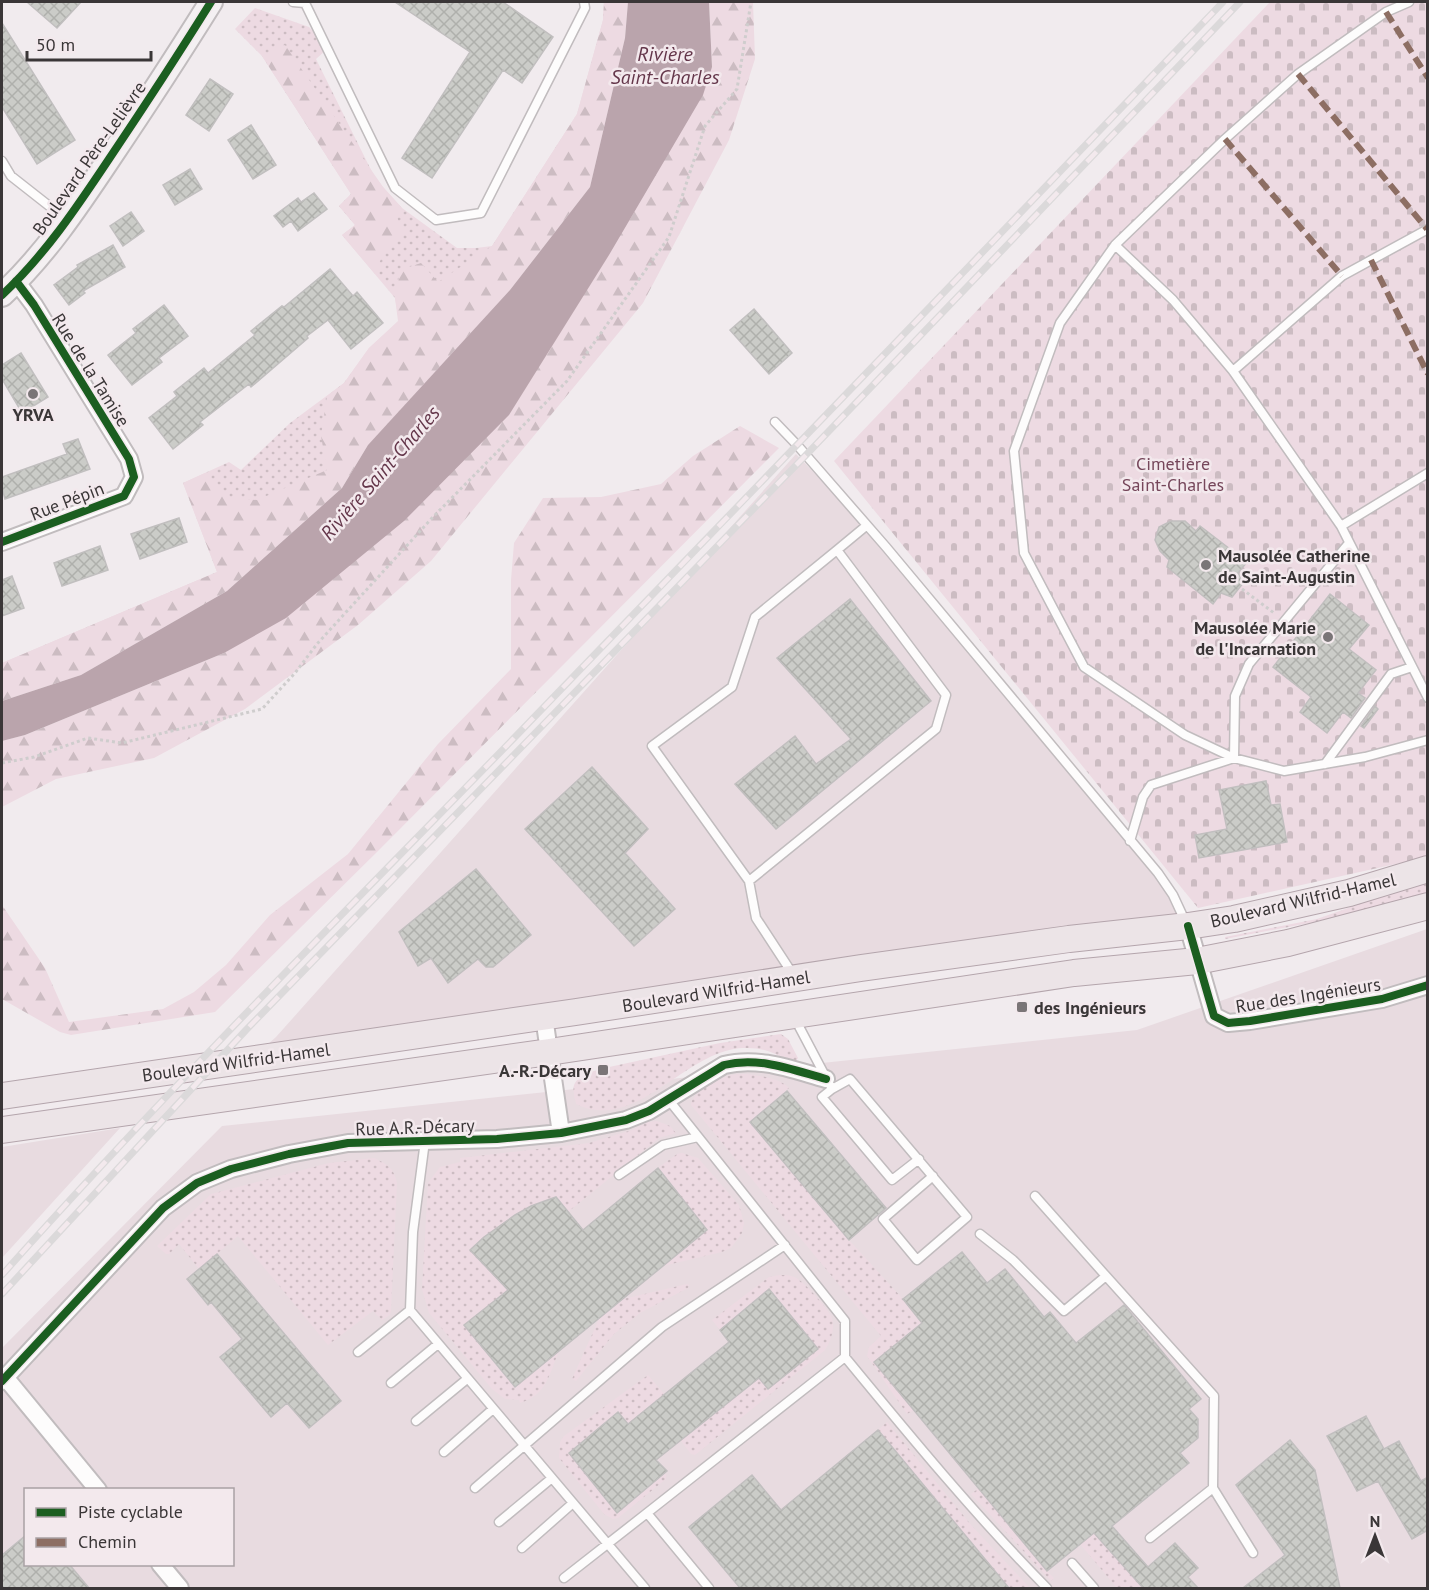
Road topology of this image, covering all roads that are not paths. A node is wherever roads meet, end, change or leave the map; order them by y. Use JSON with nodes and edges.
{"nodes":[{"id":1,"x":212,"y":2,"type":"edge"},
{"id":2,"x":293,"y":2,"type":"edge"},
{"id":3,"x":305,"y":2,"type":"edge"},
{"id":4,"x":584,"y":2,"type":"edge"},
{"id":5,"x":1409,"y":2,"type":"edge"},
{"id":6,"x":2,"y":161,"type":"edge"},
{"id":7,"x":68,"y":220,"type":"junction"},
{"id":8,"x":1428,"y":229,"type":"edge"},
{"id":9,"x":1115,"y":245,"type":"junction"},
{"id":10,"x":9,"y":288,"type":"edge"},
{"id":11,"x":1233,"y":371,"type":"junction"},
{"id":12,"x":775,"y":422,"type":"dead end"},
{"id":13,"x":1428,"y":473,"type":"edge"},
{"id":14,"x":134,"y":477,"type":"joint"},
{"id":15,"x":866,"y":526,"type":"junction"},
{"id":16,"x":1341,"y":526,"type":"junction"},
{"id":17,"x":2,"y":542,"type":"edge"},
{"id":18,"x":1349,"y":543,"type":"junction"},
{"id":19,"x":837,"y":550,"type":"junction"},
{"id":20,"x":1412,"y":667,"type":"junction"},
{"id":21,"x":1428,"y":698,"type":"edge"},
{"id":22,"x":1428,"y":740,"type":"edge"},
{"id":23,"x":1234,"y":758,"type":"junction"},
{"id":24,"x":1325,"y":764,"type":"junction"},
{"id":25,"x":1131,"y":841,"type":"junction"},
{"id":26,"x":1428,"y":870,"type":"edge"},
{"id":27,"x":749,"y":881,"type":"junction"},
{"id":28,"x":1428,"y":906,"type":"edge"},
{"id":29,"x":1188,"y":926,"type":"junction"},
{"id":30,"x":1197,"y":961,"type":"junction"},
{"id":31,"x":796,"y":979,"type":"junction"},
{"id":32,"x":1428,"y":985,"type":"edge"},
{"id":33,"x":792,"y":1014,"type":"junction"},
{"id":34,"x":544,"y":1017,"type":"junction"},
{"id":35,"x":549,"y":1052,"type":"junction"},
{"id":36,"x":829,"y":1084,"type":"junction"},
{"id":37,"x":2,"y":1096,"type":"edge"},
{"id":38,"x":669,"y":1099,"type":"junction"},
{"id":39,"x":2,"y":1130,"type":"edge"},
{"id":40,"x":561,"y":1133,"type":"junction"},
{"id":41,"x":698,"y":1137,"type":"junction"},
{"id":42,"x":425,"y":1141,"type":"junction"},
{"id":43,"x":919,"y":1159,"type":"junction"},
{"id":44,"x":619,"y":1174,"type":"dead end"},
{"id":45,"x":933,"y":1176,"type":"junction"},
{"id":46,"x":1035,"y":1196,"type":"dead end"},
{"id":47,"x":980,"y":1234,"type":"dead end"},
{"id":48,"x":784,"y":1245,"type":"junction"},
{"id":49,"x":1106,"y":1276,"type":"junction"},
{"id":50,"x":410,"y":1310,"type":"junction"},
{"id":51,"x":438,"y":1344,"type":"junction"},
{"id":52,"x":358,"y":1352,"type":"dead end"},
{"id":53,"x":845,"y":1357,"type":"junction"},
{"id":54,"x":3,"y":1379,"type":"edge"},
{"id":55,"x":467,"y":1379,"type":"junction"},
{"id":56,"x":391,"y":1383,"type":"dead end"},
{"id":57,"x":493,"y":1409,"type":"junction"},
{"id":58,"x":416,"y":1421,"type":"dead end"},
{"id":59,"x":524,"y":1446,"type":"junction"},
{"id":60,"x":444,"y":1452,"type":"dead end"},
{"id":61,"x":552,"y":1478,"type":"junction"},
{"id":62,"x":96,"y":1488,"type":"edge"},
{"id":63,"x":476,"y":1488,"type":"dead end"},
{"id":64,"x":1213,"y":1488,"type":"junction"},
{"id":65,"x":573,"y":1503,"type":"junction"},
{"id":66,"x":647,"y":1513,"type":"junction"},
{"id":67,"x":499,"y":1522,"type":"dead end"},
{"id":68,"x":1150,"y":1538,"type":"dead end"},
{"id":69,"x":607,"y":1543,"type":"junction"},
{"id":70,"x":522,"y":1548,"type":"dead end"},
{"id":71,"x":1253,"y":1553,"type":"dead end"},
{"id":72,"x":1072,"y":1563,"type":"dead end"},
{"id":73,"x":162,"y":1566,"type":"edge"},
{"id":74,"x":564,"y":1578,"type":"dead end"},
{"id":75,"x":180,"y":1588,"type":"edge"},
{"id":76,"x":645,"y":1588,"type":"edge"},
{"id":77,"x":709,"y":1588,"type":"edge"},
{"id":78,"x":1047,"y":1588,"type":"edge"},
{"id":79,"x":1094,"y":1588,"type":"edge"}],
"edges":[{"from":1,"to":7,"type":"main road","name":"Boulevard Père-Lelièvre"},
{"from":2,"to":3,"type":"lane"},
{"from":3,"to":4,"type":"lane"},
{"from":5,"to":9,"type":"lane"},
{"from":6,"to":7,"type":"lane"},
{"from":7,"to":10,"type":"main road","name":"Boulevard Père-Lelièvre"},
{"from":8,"to":11,"type":"lane"},
{"from":9,"to":11,"type":"lane"},
{"from":9,"to":23,"type":"lane"},
{"from":10,"to":14,"type":"street","name":"Rue de la Tamise"},
{"from":11,"to":16,"type":"lane"},
{"from":12,"to":15,"type":"lane"},
{"from":13,"to":16,"type":"lane"},
{"from":14,"to":17,"type":"street","name":"Rue Pépin"},
{"from":15,"to":19,"type":"lane"},
{"from":15,"to":25,"type":"lane"},
{"from":16,"to":18,"type":"lane"},
{"from":18,"to":20,"type":"lane"},
{"from":18,"to":23,"type":"lane"},
{"from":19,"to":27,"type":"lane"},
{"from":19,"to":27,"type":"lane"},
{"from":20,"to":21,"type":"lane"},
{"from":20,"to":24,"type":"lane"},
{"from":22,"to":24,"type":"lane"},
{"from":23,"to":24,"type":"lane"},
{"from":23,"to":25,"type":"lane"},
{"from":25,"to":29,"type":"lane"},
{"from":26,"to":29,"type":"main road","name":"Boulevard Wilfrid-Hamel"},
{"from":27,"to":31,"type":"lane"},
{"from":28,"to":30,"type":"main road","name":"Boulevard Wilfrid-Hamel"},
{"from":29,"to":30,"type":"street","name":"Rue des Ingénieurs"},
{"from":29,"to":31,"type":"main road","name":"Boulevard Wilfrid-Hamel"},
{"from":30,"to":32,"type":"street","name":"Rue des Ingénieurs"},
{"from":30,"to":33,"type":"main road","name":"Boulevard Wilfrid-Hamel"},
{"from":31,"to":34,"type":"main road","name":"Boulevard Wilfrid-Hamel"},
{"from":33,"to":35,"type":"main road","name":"Boulevard Wilfrid-Hamel"},
{"from":33,"to":36,"type":"lane"},
{"from":34,"to":35,"type":"street"},
{"from":34,"to":37,"type":"main road","name":"Boulevard Wilfrid-Hamel"},
{"from":35,"to":39,"type":"main road","name":"Boulevard Wilfrid-Hamel"},
{"from":35,"to":40,"type":"street"},
{"from":36,"to":38,"type":"street","name":"Rue A.R.-Décary"},
{"from":36,"to":43,"type":"lane"},
{"from":36,"to":43,"type":"lane"},
{"from":38,"to":40,"type":"street","name":"Rue A.R.-Décary"},
{"from":38,"to":41,"type":"lane"},
{"from":40,"to":42,"type":"street","name":"Rue A.R.-Décary"},
{"from":41,"to":44,"type":"lane"},
{"from":41,"to":48,"type":"lane"},
{"from":42,"to":50,"type":"lane"},
{"from":42,"to":54,"type":"street","name":"Rue A.R.-Décary"},
{"from":43,"to":45,"type":"lane"},
{"from":45,"to":45,"type":"lane"},
{"from":46,"to":49,"type":"lane"},
{"from":47,"to":49,"type":"lane"},
{"from":48,"to":53,"type":"lane"},
{"from":48,"to":59,"type":"lane"},
{"from":49,"to":64,"type":"lane"},
{"from":50,"to":51,"type":"lane"},
{"from":50,"to":52,"type":"lane"},
{"from":51,"to":55,"type":"lane"},
{"from":51,"to":56,"type":"lane"},
{"from":53,"to":66,"type":"lane"},
{"from":53,"to":78,"type":"lane"},
{"from":54,"to":62,"type":"street"},
{"from":55,"to":57,"type":"lane"},
{"from":55,"to":58,"type":"lane"},
{"from":57,"to":59,"type":"lane"},
{"from":57,"to":60,"type":"lane"},
{"from":59,"to":61,"type":"lane"},
{"from":59,"to":63,"type":"lane"},
{"from":61,"to":65,"type":"lane"},
{"from":61,"to":67,"type":"lane"},
{"from":64,"to":68,"type":"lane"},
{"from":64,"to":71,"type":"lane"},
{"from":65,"to":69,"type":"lane"},
{"from":65,"to":70,"type":"lane"},
{"from":66,"to":69,"type":"lane"},
{"from":66,"to":77,"type":"lane"},
{"from":69,"to":74,"type":"lane"},
{"from":69,"to":76,"type":"lane"},
{"from":72,"to":79,"type":"lane"},
{"from":73,"to":75,"type":"street"}]}
